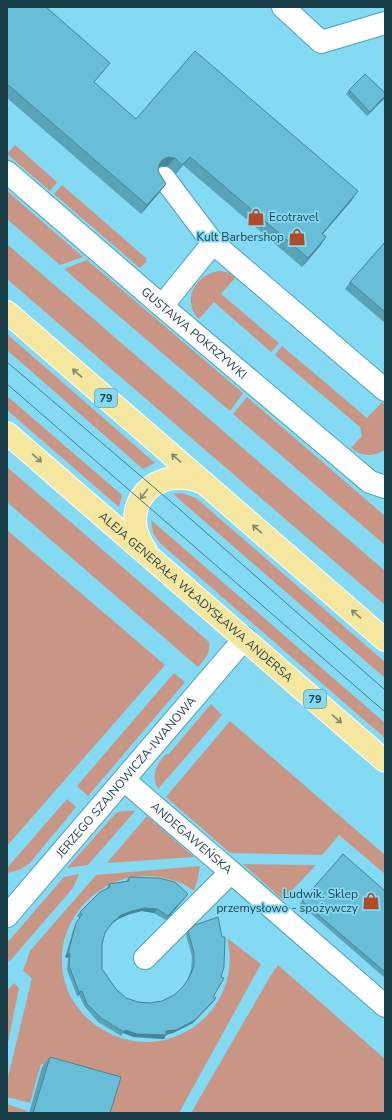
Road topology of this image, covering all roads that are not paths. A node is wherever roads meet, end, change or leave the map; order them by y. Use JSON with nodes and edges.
{"nodes":[{"id":1,"x":283,"y":7,"type":"edge"},
{"id":2,"x":385,"y":23,"type":"edge"},
{"id":3,"x":7,"y":172,"type":"edge"},
{"id":4,"x":164,"y":178,"type":"edge"},
{"id":5,"x":213,"y":243,"type":"junction"},
{"id":6,"x":162,"y":306,"type":"junction"},
{"id":7,"x":7,"y":312,"type":"edge"},
{"id":8,"x":385,"y":390,"type":"edge"},
{"id":9,"x":7,"y":433,"type":"edge"},
{"id":10,"x":205,"y":484,"type":"junction"},
{"id":11,"x":384,"y":485,"type":"edge"},
{"id":12,"x":149,"y":556,"type":"junction"},
{"id":13,"x":245,"y":638,"type":"junction"},
{"id":14,"x":385,"y":640,"type":"edge"},
{"id":15,"x":385,"y":760,"type":"edge"},
{"id":16,"x":124,"y":780,"type":"junction"},
{"id":17,"x":231,"y":872,"type":"junction"},
{"id":18,"x":8,"y":912,"type":"edge"},
{"id":19,"x":145,"y":958,"type":"dead end"},
{"id":20,"x":385,"y":1006,"type":"edge"}],
"edges":[{"from":1,"to":2,"type":"street"},
{"from":3,"to":6,"type":"street","name":"GUSTAWA POKRZYWKI"},
{"from":4,"to":5,"type":"street"},
{"from":5,"to":6,"type":"street"},
{"from":5,"to":8,"type":"street"},
{"from":6,"to":11,"type":"street","name":"GUSTAWA POKRZYWKI"},
{"from":10,"to":7,"type":"main road","number":"79","one_way":true},
{"from":9,"to":12,"type":"main road","name":"ALEJA GENERAŁA WŁADYSŁAWA ANDERSA","number":"79","one_way":true},
{"from":10,"to":12,"type":"main road","one_way":true},
{"from":14,"to":10,"type":"main road","number":"79","one_way":true},
{"from":12,"to":13,"type":"main road","name":"ALEJA GENERAŁA WŁADYSŁAWA ANDERSA","number":"79"},
{"from":13,"to":15,"type":"main road","name":"ALEJA GENERAŁA WŁADYSŁAWA ANDERSA","number":"79","one_way":true},
{"from":13,"to":16,"type":"street","name":"JERZEGO SZAJNOWICZA-IWANOWA"},
{"from":16,"to":17,"type":"street","name":"ANDEGAWEŃSKA"},
{"from":16,"to":18,"type":"street","name":"JERZEGO SZAJNOWICZA-IWANOWA"},
{"from":17,"to":19,"type":"street"},
{"from":17,"to":20,"type":"street","name":"ANDEGAWEŃSKA"}]}
